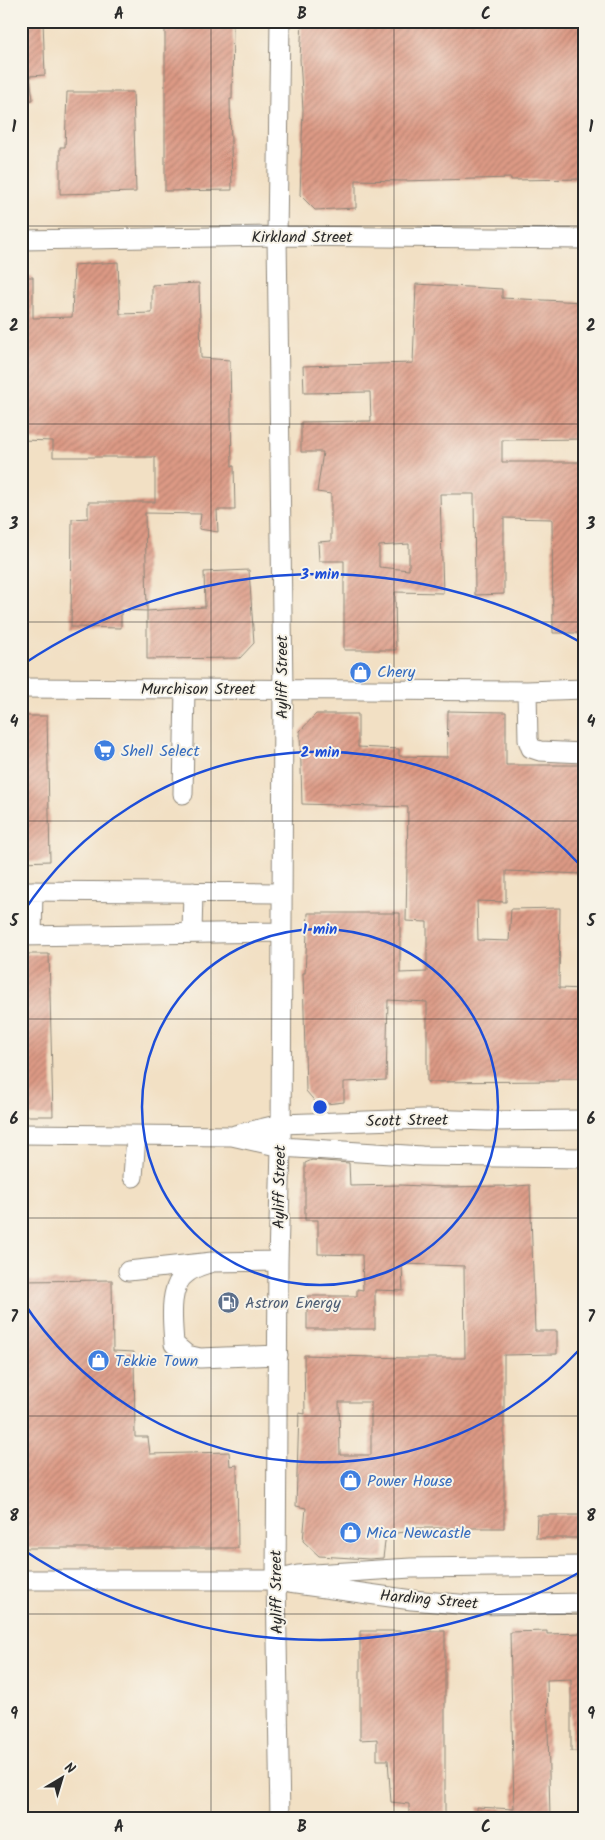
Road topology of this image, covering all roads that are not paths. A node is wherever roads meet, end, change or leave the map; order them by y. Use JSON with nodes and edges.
{"nodes":[{"id":1,"x":280,"y":21,"type":"edge"},
{"id":2,"x":277,"y":236,"type":"junction"},
{"id":3,"x":584,"y":239,"type":"edge"},
{"id":4,"x":21,"y":240,"type":"edge"},
{"id":5,"x":21,"y":688,"type":"edge"},
{"id":6,"x":185,"y":689,"type":"junction"},
{"id":7,"x":584,"y":689,"type":"edge"},
{"id":8,"x":283,"y":690,"type":"junction"},
{"id":9,"x":527,"y":691,"type":"junction"},
{"id":10,"x":584,"y":753,"type":"edge"},
{"id":11,"x":183,"y":794,"type":"dead end"},
{"id":12,"x":27,"y":891,"type":"edge"},
{"id":13,"x":193,"y":892,"type":"junction"},
{"id":14,"x":281,"y":893,"type":"junction"},
{"id":15,"x":281,"y":932,"type":"junction"},
{"id":16,"x":192,"y":934,"type":"junction"},
{"id":17,"x":27,"y":936,"type":"edge"},
{"id":18,"x":584,"y":1120,"type":"edge"},
{"id":19,"x":366,"y":1122,"type":"junction"},
{"id":20,"x":281,"y":1124,"type":"junction"},
{"id":21,"x":21,"y":1134,"type":"edge"},
{"id":22,"x":136,"y":1136,"type":"junction"},
{"id":23,"x":232,"y":1136,"type":"junction"},
{"id":24,"x":281,"y":1147,"type":"junction"},
{"id":25,"x":364,"y":1151,"type":"junction"},
{"id":26,"x":584,"y":1158,"type":"edge"},
{"id":27,"x":134,"y":1177,"type":"dead end"},
{"id":28,"x":278,"y":1261,"type":"junction"},
{"id":29,"x":212,"y":1262,"type":"junction"},
{"id":30,"x":128,"y":1271,"type":"dead end"},
{"id":31,"x":278,"y":1355,"type":"junction"},
{"id":32,"x":584,"y":1566,"type":"edge"},
{"id":33,"x":411,"y":1568,"type":"junction"},
{"id":34,"x":21,"y":1580,"type":"edge"},
{"id":35,"x":276,"y":1580,"type":"junction"},
{"id":36,"x":412,"y":1600,"type":"junction"},
{"id":37,"x":584,"y":1604,"type":"edge"},
{"id":38,"x":280,"y":1819,"type":"edge"}],
"edges":[{"from":1,"to":2,"type":"street","name":"Ayliff Street"},
{"from":2,"to":3,"type":"street","name":"Kirkland Street"},
{"from":2,"to":4,"type":"street","name":"Kirkland Street"},
{"from":2,"to":8,"type":"street","name":"Ayliff Street"},
{"from":5,"to":6,"type":"street","name":"Murchison Street"},
{"from":6,"to":8,"type":"street","name":"Murchison Street"},
{"from":6,"to":11,"type":"street"},
{"from":7,"to":9,"type":"street","name":"Murchison Street"},
{"from":8,"to":9,"type":"street","name":"Murchison Street"},
{"from":8,"to":14,"type":"street","name":"Ayliff Street"},
{"from":9,"to":10,"type":"street"},
{"from":12,"to":13,"type":"street"},
{"from":12,"to":17,"type":"street"},
{"from":13,"to":14,"type":"street"},
{"from":13,"to":16,"type":"street"},
{"from":14,"to":15,"type":"street","name":"Ayliff Street"},
{"from":15,"to":16,"type":"street"},
{"from":15,"to":20,"type":"street","name":"Ayliff Street"},
{"from":16,"to":17,"type":"street"},
{"from":18,"to":19,"type":"street","name":"Scott Street"},
{"from":19,"to":20,"type":"street","name":"Scott Street"},
{"from":19,"to":25,"type":"street"},
{"from":20,"to":23,"type":"street","name":"Scott Street"},
{"from":20,"to":24,"type":"street","name":"Ayliff Street"},
{"from":21,"to":22,"type":"street","name":"Scott Street"},
{"from":22,"to":23,"type":"street","name":"Scott Street"},
{"from":22,"to":27,"type":"street"},
{"from":23,"to":24,"type":"street","name":"Scott Street"},
{"from":24,"to":25,"type":"street","name":"Scott Street"},
{"from":24,"to":28,"type":"street","name":"Ayliff Street"},
{"from":25,"to":26,"type":"street","name":"Scott Street"},
{"from":28,"to":29,"type":"street"},
{"from":28,"to":31,"type":"street","name":"Ayliff Street"},
{"from":29,"to":30,"type":"street"},
{"from":29,"to":31,"type":"street"},
{"from":31,"to":35,"type":"street","name":"Ayliff Street"},
{"from":32,"to":33,"type":"street","name":"Harding Street"},
{"from":33,"to":35,"type":"street","name":"Harding Street"},
{"from":33,"to":36,"type":"street"},
{"from":34,"to":35,"type":"street","name":"Harding Street"},
{"from":35,"to":36,"type":"street","name":"Harding Street"},
{"from":35,"to":38,"type":"street","name":"Ayliff Street"},
{"from":36,"to":37,"type":"street","name":"Harding Street"}]}
